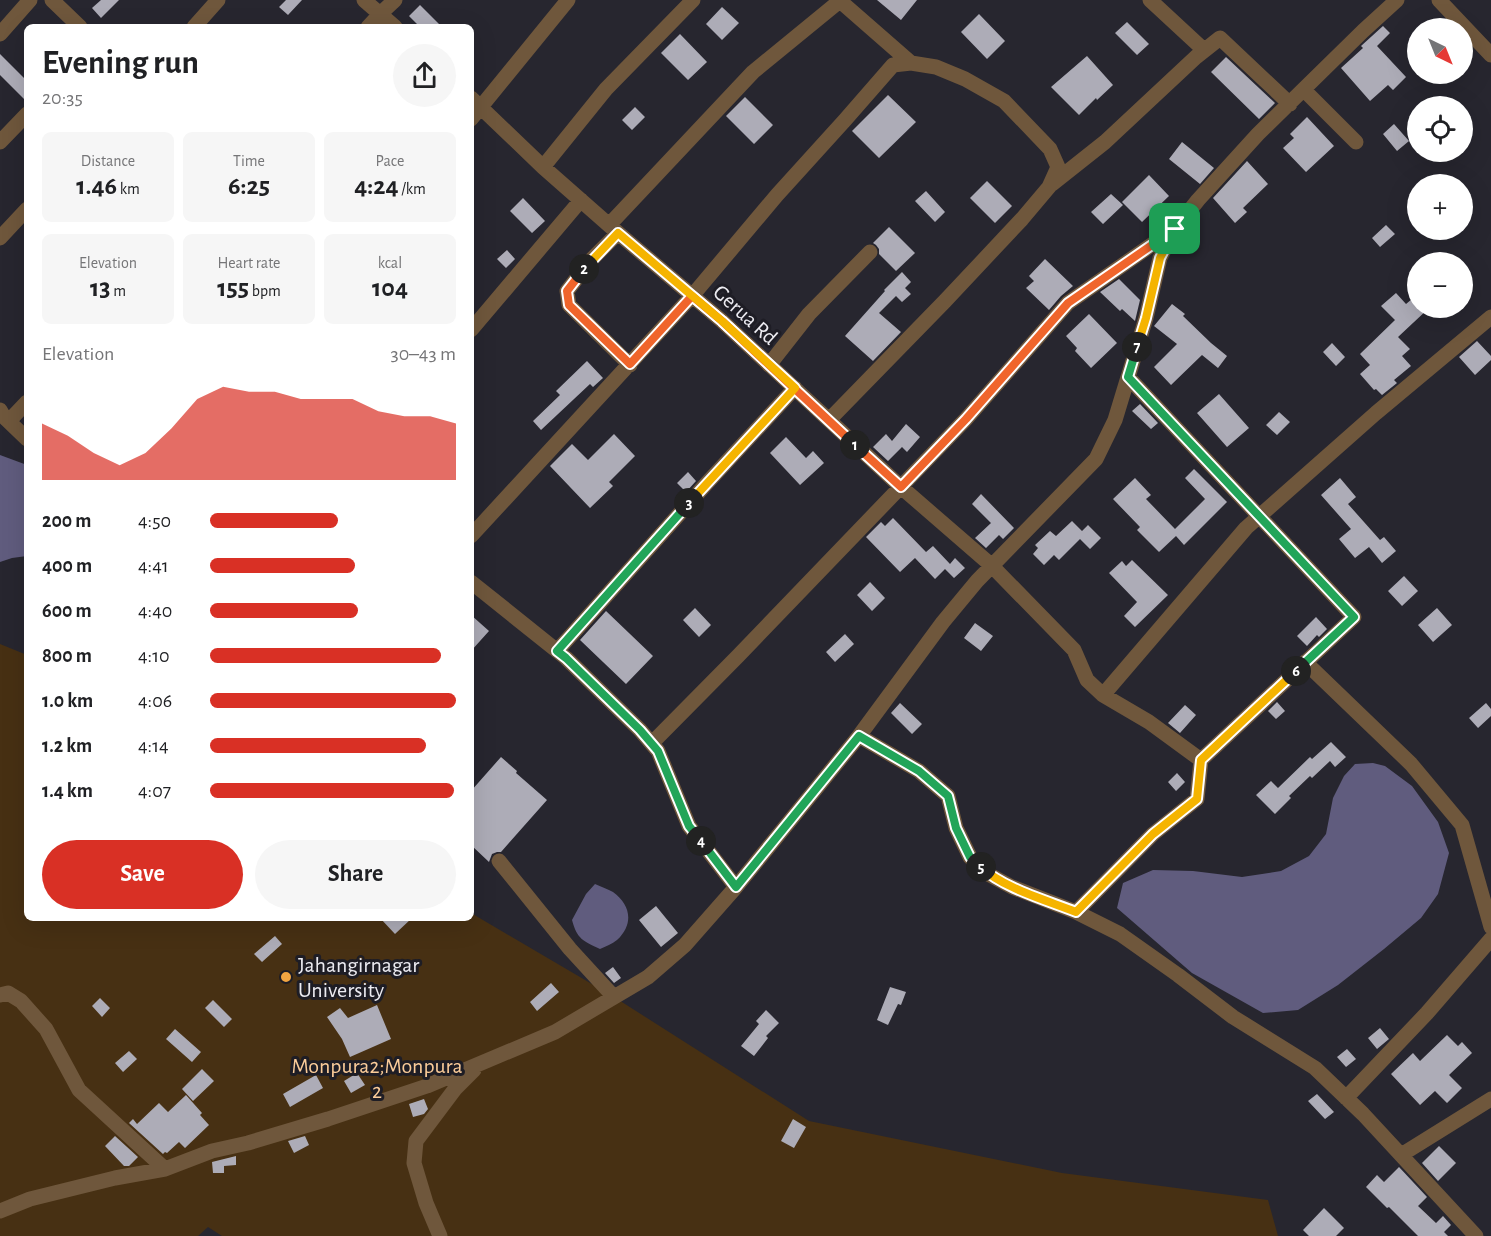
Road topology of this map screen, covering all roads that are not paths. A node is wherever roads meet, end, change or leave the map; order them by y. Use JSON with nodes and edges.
{"nodes":[{"id":1,"x":30,"y":0,"type":"edge"},
{"id":2,"x":52,"y":0,"type":"edge"},
{"id":3,"x":218,"y":0,"type":"edge"},
{"id":4,"x":364,"y":0,"type":"edge"},
{"id":5,"x":395,"y":0,"type":"edge"},
{"id":6,"x":568,"y":0,"type":"edge"},
{"id":7,"x":693,"y":0,"type":"edge"},
{"id":8,"x":840,"y":0,"type":"edge"},
{"id":9,"x":1397,"y":0,"type":"edge"},
{"id":10,"x":1438,"y":0,"type":"edge"},
{"id":11,"x":1155,"y":1,"type":"edge"},
{"id":12,"x":380,"y":14,"type":"junction"},
{"id":13,"x":77,"y":24,"type":"edge"},
{"id":14,"x":197,"y":24,"type":"edge"},
{"id":15,"x":371,"y":24,"type":"edge"},
{"id":16,"x":392,"y":24,"type":"edge"},
{"id":17,"x":0,"y":34,"type":"edge"},
{"id":18,"x":1204,"y":50,"type":"junction"},
{"id":19,"x":1491,"y":55,"type":"edge"},
{"id":20,"x":910,"y":63,"type":"junction"},
{"id":21,"x":1304,"y":90,"type":"junction"},
{"id":22,"x":1290,"y":104,"type":"junction"},
{"id":23,"x":474,"y":108,"type":"edge"},
{"id":24,"x":24,"y":117,"type":"edge"},
{"id":25,"x":0,"y":142,"type":"edge"},
{"id":26,"x":1356,"y":142,"type":"dead end"},
{"id":27,"x":543,"y":167,"type":"junction"},
{"id":28,"x":1049,"y":187,"type":"junction"},
{"id":29,"x":580,"y":200,"type":"junction"},
{"id":30,"x":24,"y":212,"type":"edge"},
{"id":31,"x":613,"y":229,"type":"junction"},
{"id":32,"x":1175,"y":229,"type":"junction"},
{"id":33,"x":0,"y":238,"type":"edge"},
{"id":34,"x":870,"y":252,"type":"dead end"},
{"id":35,"x":692,"y":296,"type":"junction"},
{"id":36,"x":1491,"y":317,"type":"edge"},
{"id":37,"x":474,"y":326,"type":"edge"},
{"id":38,"x":630,"y":364,"type":"junction"},
{"id":39,"x":769,"y":365,"type":"junction"},
{"id":40,"x":1128,"y":377,"type":"junction"},
{"id":41,"x":795,"y":388,"type":"junction"},
{"id":42,"x":24,"y":404,"type":"edge"},
{"id":43,"x":4,"y":416,"type":"edge"},
{"id":44,"x":829,"y":420,"type":"junction"},
{"id":45,"x":24,"y":436,"type":"edge"},
{"id":46,"x":901,"y":487,"type":"junction"},
{"id":47,"x":1260,"y":516,"type":"junction"},
{"id":48,"x":474,"y":533,"type":"edge"},
{"id":49,"x":991,"y":565,"type":"junction"},
{"id":50,"x":474,"y":584,"type":"edge"},
{"id":51,"x":557,"y":651,"type":"junction"},
{"id":52,"x":1305,"y":662,"type":"junction"},
{"id":53,"x":1103,"y":695,"type":"junction"},
{"id":54,"x":859,"y":736,"type":"junction"},
{"id":55,"x":652,"y":743,"type":"junction"},
{"id":56,"x":1201,"y":760,"type":"junction"},
{"id":57,"x":499,"y":861,"type":"dead end"},
{"id":58,"x":736,"y":887,"type":"junction"},
{"id":59,"x":1076,"y":912,"type":"junction"},
{"id":60,"x":1491,"y":927,"type":"edge"},
{"id":61,"x":1491,"y":939,"type":"edge"},
{"id":62,"x":0,"y":995,"type":"edge"},
{"id":63,"x":614,"y":997,"type":"junction"},
{"id":64,"x":480,"y":1064,"type":"junction"},
{"id":65,"x":1346,"y":1098,"type":"junction"},
{"id":66,"x":1491,"y":1099,"type":"edge"},
{"id":67,"x":1401,"y":1155,"type":"junction"},
{"id":68,"x":165,"y":1169,"type":"junction"},
{"id":69,"x":0,"y":1211,"type":"edge"},
{"id":70,"x":440,"y":1236,"type":"edge"},
{"id":71,"x":1476,"y":1236,"type":"edge"}],
"edges":[{"from":1,"to":17,"type":"street"},
{"from":2,"to":13,"type":"street"},
{"from":3,"to":14,"type":"street"},
{"from":4,"to":12,"type":"street"},
{"from":5,"to":12,"type":"street"},
{"from":6,"to":23,"type":"street"},
{"from":7,"to":27,"type":"street"},
{"from":8,"to":20,"type":"street"},
{"from":8,"to":31,"type":"street"},
{"from":9,"to":21,"type":"street"},
{"from":10,"to":19,"type":"street"},
{"from":11,"to":18,"type":"street"},
{"from":12,"to":15,"type":"street"},
{"from":12,"to":16,"type":"street"},
{"from":18,"to":22,"type":"street"},
{"from":18,"to":28,"type":"street"},
{"from":20,"to":28,"type":"street"},
{"from":20,"to":35,"type":"street"},
{"from":21,"to":22,"type":"street"},
{"from":21,"to":26,"type":"street"},
{"from":22,"to":32,"type":"street"},
{"from":23,"to":27,"type":"street","name":"Gerua Rd"},
{"from":24,"to":25,"type":"street"},
{"from":27,"to":29,"type":"street","name":"Gerua Rd"},
{"from":28,"to":44,"type":"street"},
{"from":29,"to":31,"type":"street","name":"Gerua Rd"},
{"from":29,"to":37,"type":"street"},
{"from":30,"to":33,"type":"street"},
{"from":31,"to":35,"type":"street","name":"Gerua Rd"},
{"from":31,"to":38,"type":"street"},
{"from":32,"to":40,"type":"street"},
{"from":32,"to":46,"type":"street"},
{"from":34,"to":39,"type":"street"},
{"from":35,"to":38,"type":"street"},
{"from":35,"to":39,"type":"street","name":"Gerua Rd"},
{"from":36,"to":47,"type":"street"},
{"from":38,"to":48,"type":"street"},
{"from":39,"to":41,"type":"street","name":"Gerua Rd"},
{"from":40,"to":47,"type":"street"},
{"from":40,"to":49,"type":"street"},
{"from":41,"to":44,"type":"street","name":"Gerua Rd"},
{"from":41,"to":51,"type":"street"},
{"from":42,"to":43,"type":"street"},
{"from":43,"to":45,"type":"street"},
{"from":44,"to":46,"type":"street","name":"Gerua Rd"},
{"from":46,"to":49,"type":"street","name":"Gerua Rd"},
{"from":46,"to":55,"type":"street"},
{"from":47,"to":52,"type":"street"},
{"from":47,"to":53,"type":"street"},
{"from":49,"to":53,"type":"street","name":"Gerua Rd"},
{"from":49,"to":54,"type":"street"},
{"from":50,"to":51,"type":"street"},
{"from":51,"to":55,"type":"street"},
{"from":52,"to":56,"type":"street"},
{"from":52,"to":60,"type":"street"},
{"from":53,"to":56,"type":"street","name":"Gerua Rd"},
{"from":54,"to":58,"type":"street"},
{"from":54,"to":59,"type":"street"},
{"from":55,"to":58,"type":"street"},
{"from":56,"to":59,"type":"street"},
{"from":57,"to":63,"type":"street"},
{"from":58,"to":63,"type":"street"},
{"from":59,"to":65,"type":"street"},
{"from":61,"to":65,"type":"street"},
{"from":62,"to":68,"type":"street"},
{"from":63,"to":64,"type":"street"},
{"from":64,"to":68,"type":"street"},
{"from":64,"to":70,"type":"street"},
{"from":65,"to":67,"type":"street"},
{"from":66,"to":67,"type":"street"},
{"from":67,"to":71,"type":"street"},
{"from":68,"to":69,"type":"street"}]}
